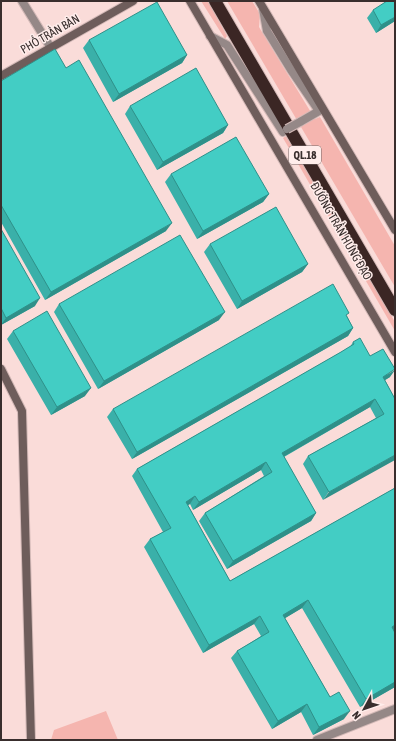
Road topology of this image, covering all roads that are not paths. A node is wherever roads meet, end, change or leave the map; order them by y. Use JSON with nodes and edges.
{"nodes":[{"id":1,"x":22,"y":1,"type":"edge"},
{"id":2,"x":133,"y":1,"type":"edge"},
{"id":3,"x":190,"y":1,"type":"edge"},
{"id":4,"x":215,"y":1,"type":"edge"},
{"id":5,"x":261,"y":4,"type":"edge"},
{"id":6,"x":210,"y":36,"type":"junction"},
{"id":7,"x":51,"y":48,"type":"junction"},
{"id":8,"x":1,"y":76,"type":"edge"},
{"id":9,"x":395,"y":230,"type":"edge"},
{"id":10,"x":395,"y":310,"type":"edge"},
{"id":11,"x":395,"y":352,"type":"edge"},
{"id":12,"x":1,"y":369,"type":"edge"},
{"id":13,"x":395,"y":709,"type":"edge"},
{"id":14,"x":31,"y":740,"type":"edge"},
{"id":15,"x":317,"y":740,"type":"edge"}],
"edges":[{"from":1,"to":7,"type":"street"},
{"from":2,"to":7,"type":"main road","name":"PHỐ TRẦN BÀN"},
{"from":3,"to":6,"type":"main road","name":"ĐƯỜNG TRẦN HƯNG ĐẠO"},
{"from":4,"to":10,"type":"highway","name":"ĐƯỜNG TRẦN HƯNG ĐẠO","number":"QL.18"},
{"from":5,"to":6,"type":"street","bridge":true},
{"from":5,"to":9,"type":"main road"},
{"from":6,"to":11,"type":"main road","name":"ĐƯỜNG TRẦN HƯNG ĐẠO"},
{"from":7,"to":8,"type":"main road","name":"PHỐ TRẦN BÀN"},
{"from":12,"to":14,"type":"main road"},
{"from":13,"to":15,"type":"street"}]}
